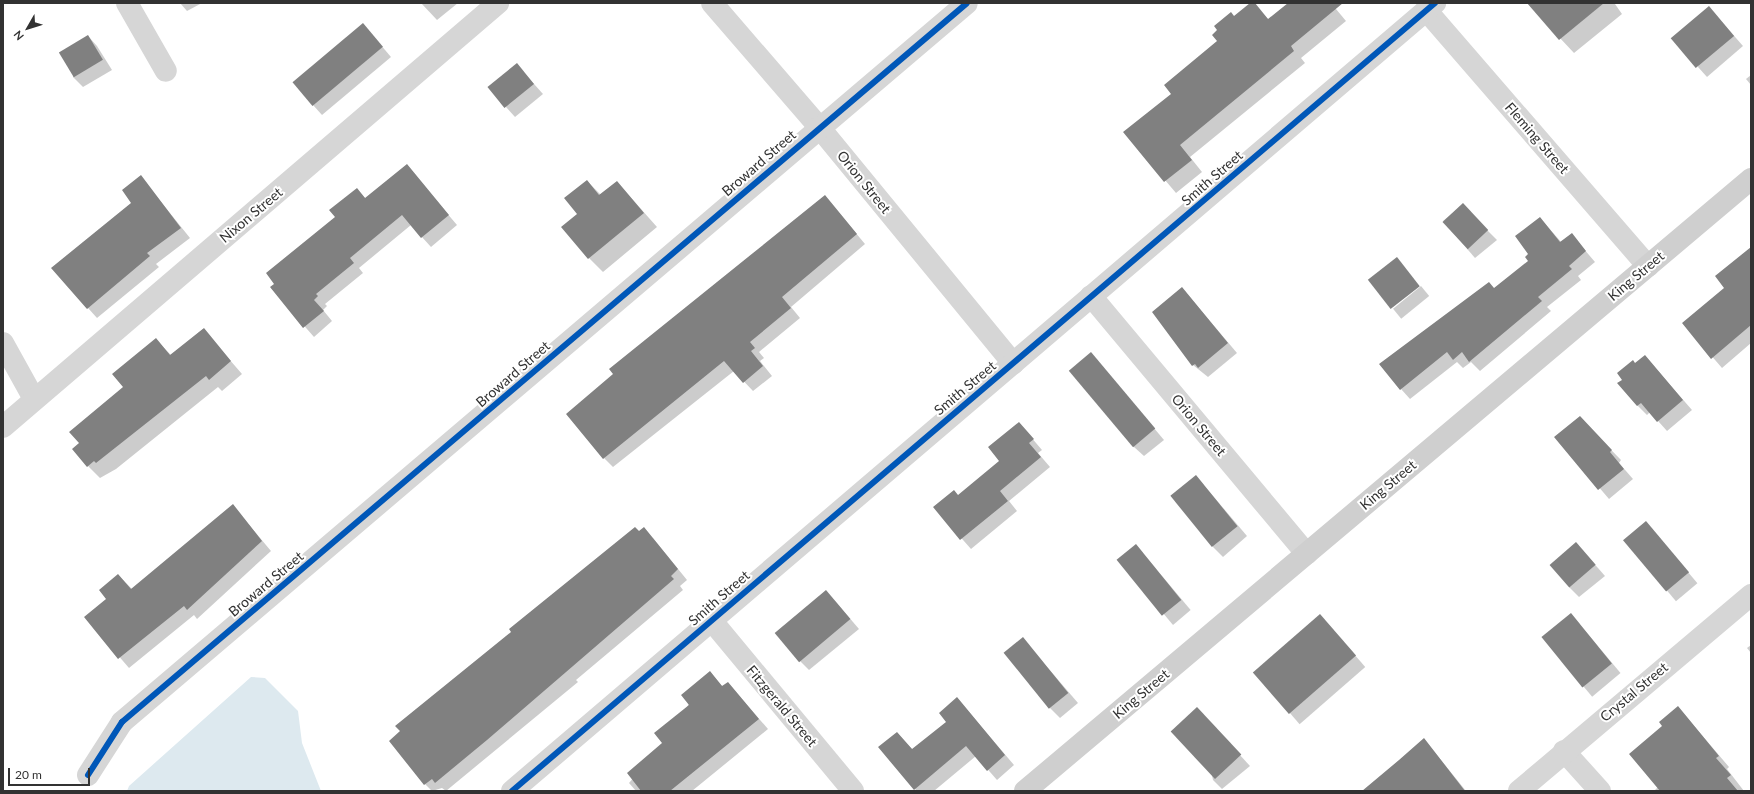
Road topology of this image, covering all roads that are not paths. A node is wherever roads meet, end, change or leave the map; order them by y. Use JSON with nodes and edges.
{"nodes":[{"id":1,"x":127,"y":3,"type":"edge"},
{"id":2,"x":498,"y":3,"type":"edge"},
{"id":3,"x":712,"y":3,"type":"edge"},
{"id":4,"x":967,"y":3,"type":"edge"},
{"id":5,"x":1430,"y":7,"type":"edge"},
{"id":6,"x":166,"y":71,"type":"dead end"},
{"id":7,"x":819,"y":127,"type":"junction"},
{"id":8,"x":1751,"y":179,"type":"edge"},
{"id":9,"x":1648,"y":266,"type":"junction"},
{"id":10,"x":1091,"y":296,"type":"junction"},
{"id":11,"x":3,"y":343,"type":"edge"},
{"id":12,"x":1013,"y":363,"type":"junction"},
{"id":13,"x":34,"y":399,"type":"junction"},
{"id":14,"x":3,"y":427,"type":"edge"},
{"id":15,"x":1307,"y":554,"type":"junction"},
{"id":16,"x":1751,"y":594,"type":"edge"},
{"id":17,"x":712,"y":620,"type":"junction"},
{"id":18,"x":1564,"y":751,"type":"junction"},
{"id":19,"x":88,"y":775,"type":"dead end"},
{"id":20,"x":512,"y":791,"type":"edge"},
{"id":21,"x":853,"y":791,"type":"edge"},
{"id":22,"x":1025,"y":791,"type":"edge"},
{"id":23,"x":1519,"y":791,"type":"edge"},
{"id":24,"x":1600,"y":791,"type":"edge"}],
"edges":[{"from":1,"to":6,"type":"street"},
{"from":2,"to":13,"type":"street","name":"Nixon Street"},
{"from":3,"to":7,"type":"street","name":"Orion Street"},
{"from":4,"to":7,"type":"street","name":"Broward Street"},
{"from":5,"to":9,"type":"street","name":"Fleming Street"},
{"from":5,"to":10,"type":"street","name":"Smith Street"},
{"from":7,"to":12,"type":"street","name":"Orion Street"},
{"from":7,"to":19,"type":"street","name":"Broward Street"},
{"from":8,"to":9,"type":"street","name":"King Street"},
{"from":9,"to":15,"type":"street","name":"King Street"},
{"from":10,"to":12,"type":"street","name":"Smith Street"},
{"from":10,"to":15,"type":"street","name":"Orion Street"},
{"from":11,"to":13,"type":"street"},
{"from":12,"to":17,"type":"street","name":"Smith Street"},
{"from":13,"to":14,"type":"street","name":"Nixon Street"},
{"from":15,"to":22,"type":"street","name":"King Street"},
{"from":16,"to":18,"type":"street","name":"Crystal Street"},
{"from":17,"to":20,"type":"street","name":"Smith Street"},
{"from":17,"to":21,"type":"street","name":"Fitzgerald Street"},
{"from":18,"to":23,"type":"street","name":"Crystal Street"},
{"from":18,"to":24,"type":"street"}]}
